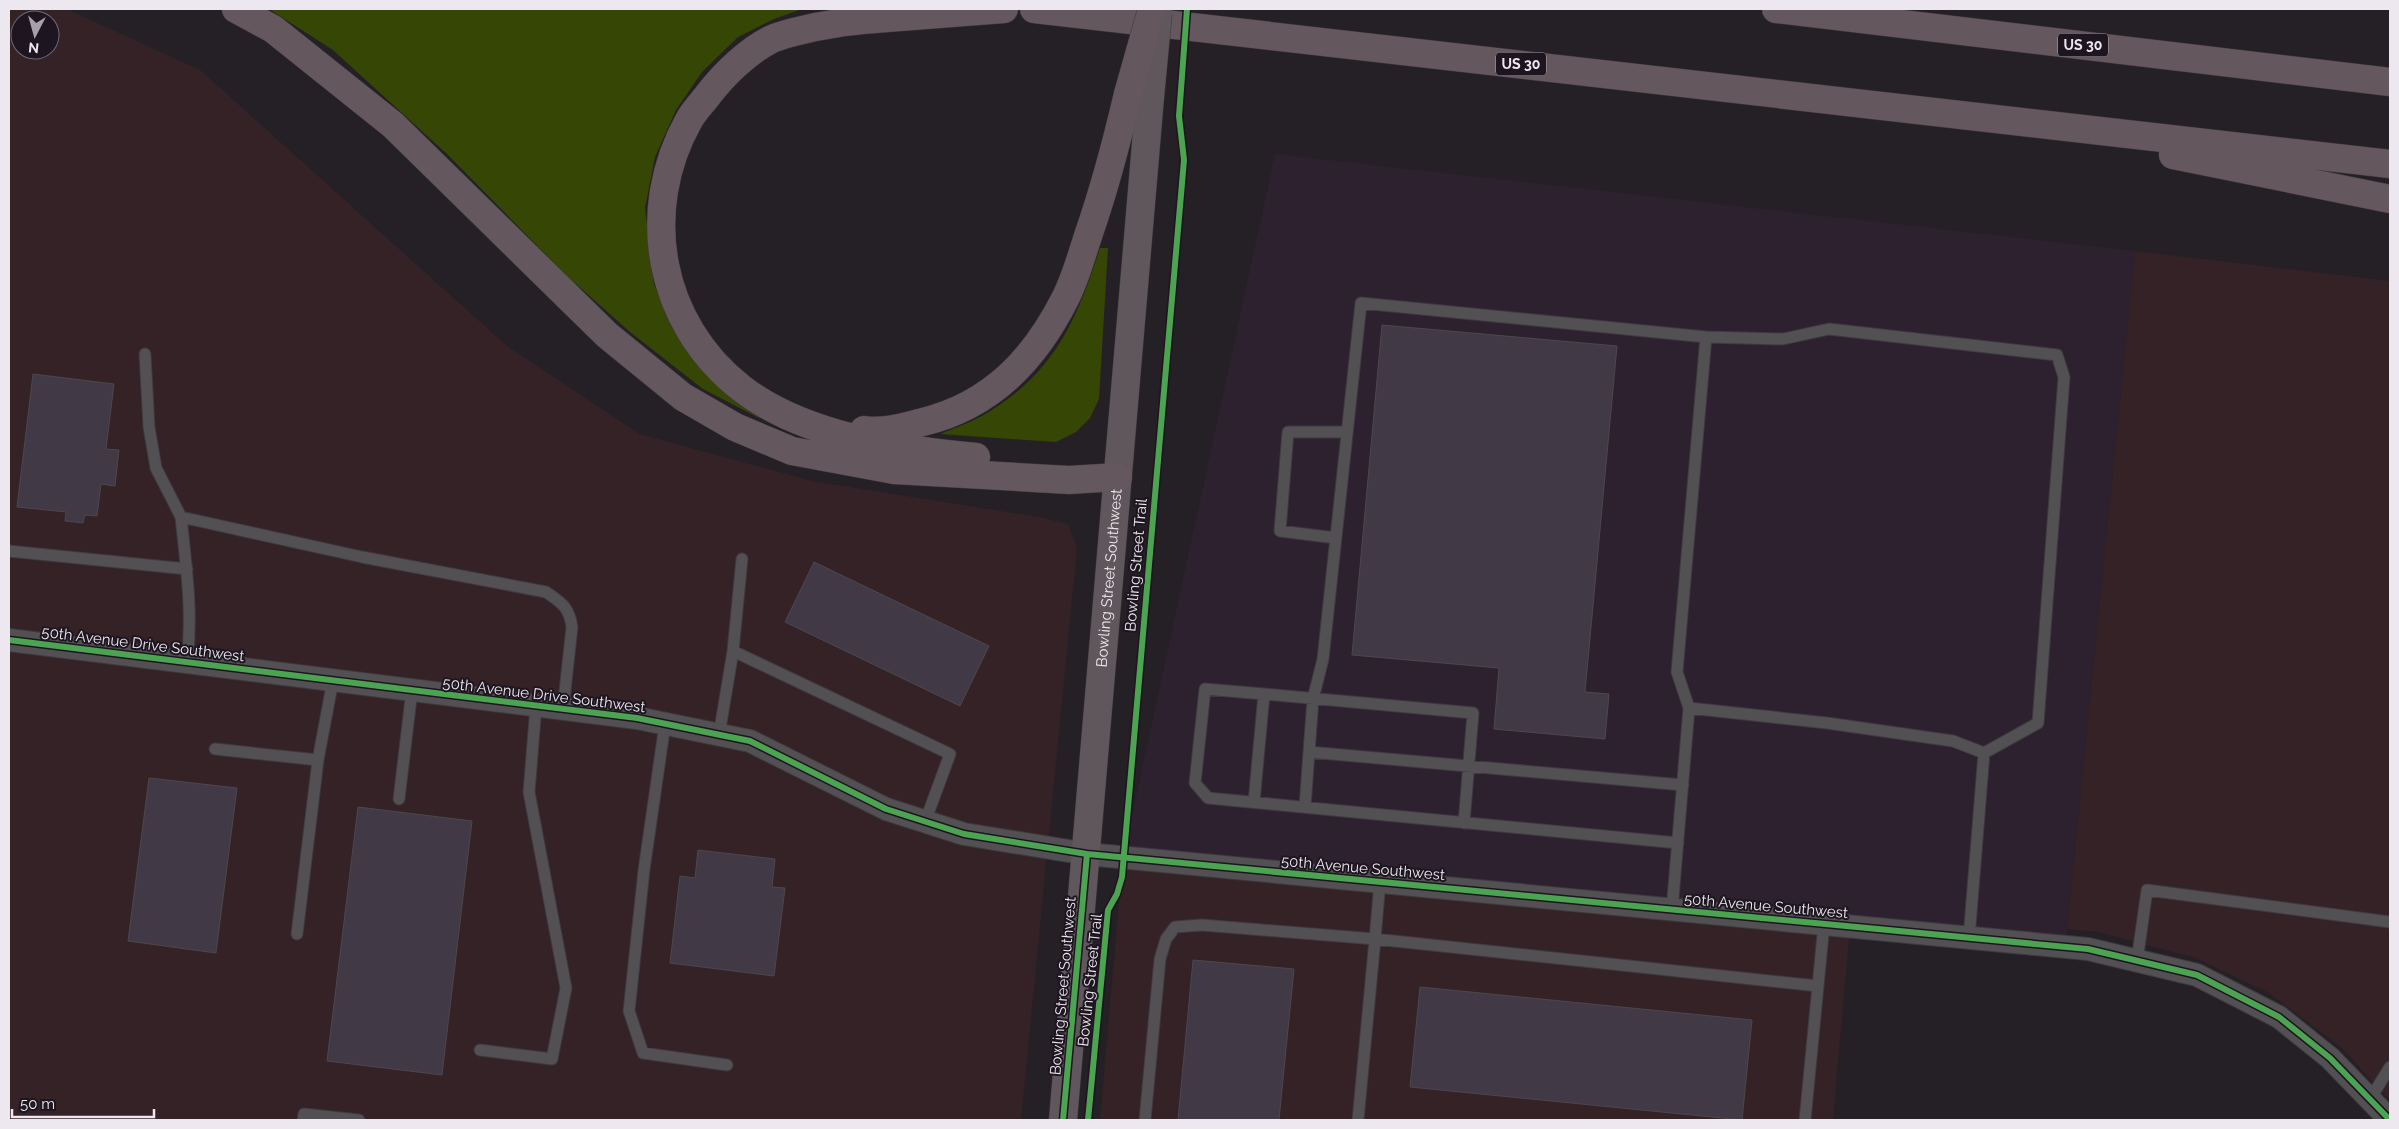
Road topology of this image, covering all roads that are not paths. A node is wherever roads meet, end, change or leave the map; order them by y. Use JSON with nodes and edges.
{"nodes":[{"id":1,"x":236,"y":9,"type":"edge"},
{"id":2,"x":1004,"y":9,"type":"edge"},
{"id":3,"x":1034,"y":9,"type":"edge"},
{"id":4,"x":1152,"y":9,"type":"edge"},
{"id":5,"x":1158,"y":9,"type":"edge"},
{"id":6,"x":1776,"y":9,"type":"edge"},
{"id":7,"x":2390,"y":82,"type":"edge"},
{"id":8,"x":1139,"y":95,"type":"junction"},
{"id":9,"x":2008,"y":120,"type":"junction"},
{"id":10,"x":2390,"y":164,"type":"edge"},
{"id":11,"x":2390,"y":199,"type":"edge"},
{"id":12,"x":1706,"y":337,"type":"junction"},
{"id":13,"x":145,"y":354,"type":"dead end"},
{"id":14,"x":803,"y":421,"type":"junction"},
{"id":15,"x":1347,"y":432,"type":"junction"},
{"id":16,"x":1118,"y":477,"type":"junction"},
{"id":17,"x":181,"y":516,"type":"junction"},
{"id":18,"x":1336,"y":538,"type":"junction"},
{"id":19,"x":9,"y":551,"type":"edge"},
{"id":20,"x":742,"y":559,"type":"dead end"},
{"id":21,"x":187,"y":569,"type":"junction"},
{"id":22,"x":9,"y":640,"type":"edge"},
{"id":23,"x":733,"y":651,"type":"junction"},
{"id":24,"x":187,"y":662,"type":"junction"},
{"id":25,"x":332,"y":680,"type":"junction"},
{"id":26,"x":412,"y":690,"type":"junction"},
{"id":27,"x":1264,"y":694,"type":"junction"},
{"id":28,"x":1313,"y":699,"type":"junction"},
{"id":29,"x":536,"y":706,"type":"junction"},
{"id":30,"x":1690,"y":708,"type":"junction"},
{"id":31,"x":563,"y":709,"type":"junction"},
{"id":32,"x":665,"y":724,"type":"junction"},
{"id":33,"x":719,"y":735,"type":"junction"},
{"id":34,"x":215,"y":750,"type":"dead end"},
{"id":35,"x":1309,"y":752,"type":"junction"},
{"id":36,"x":1984,"y":753,"type":"junction"},
{"id":37,"x":318,"y":760,"type":"junction"},
{"id":38,"x":1468,"y":765,"type":"junction"},
{"id":39,"x":1683,"y":785,"type":"junction"},
{"id":40,"x":399,"y":799,"type":"dead end"},
{"id":41,"x":1254,"y":802,"type":"junction"},
{"id":42,"x":1305,"y":807,"type":"junction"},
{"id":43,"x":925,"y":822,"type":"junction"},
{"id":44,"x":1464,"y":822,"type":"junction"},
{"id":45,"x":1678,"y":843,"type":"junction"},
{"id":46,"x":1087,"y":854,"type":"junction"},
{"id":47,"x":1380,"y":882,"type":"junction"},
{"id":48,"x":1672,"y":910,"type":"junction"},
{"id":49,"x":2390,"y":922,"type":"edge"},
{"id":50,"x":1824,"y":924,"type":"junction"},
{"id":51,"x":297,"y":934,"type":"dead end"},
{"id":52,"x":1970,"y":938,"type":"junction"},
{"id":53,"x":1375,"y":940,"type":"junction"},
{"id":54,"x":2137,"y":961,"type":"junction"},
{"id":55,"x":1818,"y":986,"type":"junction"},
{"id":56,"x":480,"y":1050,"type":"dead end"},
{"id":57,"x":727,"y":1065,"type":"dead end"},
{"id":58,"x":2390,"y":1067,"type":"edge"},
{"id":59,"x":2370,"y":1100,"type":"junction"},
{"id":60,"x":304,"y":1120,"type":"edge"},
{"id":61,"x":359,"y":1120,"type":"edge"},
{"id":62,"x":1063,"y":1120,"type":"edge"},
{"id":63,"x":1145,"y":1120,"type":"edge"},
{"id":64,"x":1358,"y":1120,"type":"edge"},
{"id":65,"x":1805,"y":1120,"type":"edge"},
{"id":66,"x":2390,"y":1120,"type":"edge"}],
"edges":[{"from":1,"to":16,"type":"highway"},
{"from":2,"to":14,"type":"highway"},
{"from":3,"to":9,"type":"highway","number":"US 30"},
{"from":4,"to":8,"type":"highway","bridge":true},
{"from":5,"to":8,"type":"main road","name":"Bowling Street Southwest","bridge":true},
{"from":6,"to":7,"type":"highway","number":"US 30"},
{"from":8,"to":14,"type":"highway"},
{"from":8,"to":16,"type":"main road","name":"Bowling Street Southwest"},
{"from":9,"to":10,"type":"highway","number":"US 30"},
{"from":9,"to":11,"type":"highway"},
{"from":12,"to":15,"type":"lane"},
{"from":12,"to":30,"type":"lane"},
{"from":12,"to":36,"type":"lane"},
{"from":13,"to":17,"type":"lane"},
{"from":14,"to":16,"type":"highway"},
{"from":15,"to":18,"type":"lane"},
{"from":15,"to":18,"type":"lane"},
{"from":16,"to":46,"type":"main road","name":"Bowling Street Southwest"},
{"from":17,"to":21,"type":"lane"},
{"from":17,"to":31,"type":"lane"},
{"from":18,"to":28,"type":"lane"},
{"from":19,"to":21,"type":"lane"},
{"from":20,"to":23,"type":"lane"},
{"from":21,"to":24,"type":"lane"},
{"from":22,"to":24,"type":"street","name":"50th Avenue Drive Southwest"},
{"from":23,"to":33,"type":"lane"},
{"from":23,"to":43,"type":"lane"},
{"from":24,"to":25,"type":"street","name":"50th Avenue Drive Southwest"},
{"from":25,"to":26,"type":"street","name":"50th Avenue Drive Southwest"},
{"from":25,"to":37,"type":"lane"},
{"from":26,"to":29,"type":"street","name":"50th Avenue Drive Southwest"},
{"from":26,"to":40,"type":"lane"},
{"from":27,"to":28,"type":"lane"},
{"from":27,"to":41,"type":"lane"},
{"from":27,"to":41,"type":"lane"},
{"from":28,"to":35,"type":"lane"},
{"from":28,"to":38,"type":"lane"},
{"from":29,"to":31,"type":"street","name":"50th Avenue Drive Southwest"},
{"from":29,"to":56,"type":"lane"},
{"from":30,"to":36,"type":"lane"},
{"from":30,"to":39,"type":"lane"},
{"from":31,"to":32,"type":"street","name":"50th Avenue Drive Southwest"},
{"from":32,"to":33,"type":"street","name":"50th Avenue Drive Southwest"},
{"from":32,"to":57,"type":"lane"},
{"from":33,"to":43,"type":"street","name":"50th Avenue Drive Southwest"},
{"from":34,"to":37,"type":"lane"},
{"from":35,"to":38,"type":"lane"},
{"from":35,"to":42,"type":"lane"},
{"from":36,"to":52,"type":"lane"},
{"from":37,"to":51,"type":"lane"},
{"from":38,"to":39,"type":"lane"},
{"from":38,"to":44,"type":"lane"},
{"from":39,"to":45,"type":"lane"},
{"from":41,"to":42,"type":"lane"},
{"from":42,"to":44,"type":"lane"},
{"from":43,"to":46,"type":"street","name":"50th Avenue Drive Southwest"},
{"from":44,"to":45,"type":"lane"},
{"from":45,"to":48,"type":"lane"},
{"from":46,"to":47,"type":"street","name":"50th Avenue Southwest"},
{"from":46,"to":62,"type":"main road","name":"Bowling Street Southwest"},
{"from":47,"to":48,"type":"street","name":"50th Avenue Southwest"},
{"from":47,"to":53,"type":"lane"},
{"from":48,"to":50,"type":"street","name":"50th Avenue Southwest"},
{"from":49,"to":54,"type":"lane"},
{"from":50,"to":52,"type":"street","name":"50th Avenue Southwest"},
{"from":50,"to":55,"type":"lane"},
{"from":52,"to":54,"type":"street","name":"50th Avenue Southwest"},
{"from":53,"to":55,"type":"lane"},
{"from":53,"to":63,"type":"lane"},
{"from":53,"to":64,"type":"lane"},
{"from":54,"to":59,"type":"street","name":"50th Avenue Southwest"},
{"from":55,"to":65,"type":"lane"},
{"from":58,"to":59,"type":"lane"},
{"from":59,"to":66,"type":"street","name":"50th Avenue Southwest"},
{"from":60,"to":61,"type":"lane"}]}
